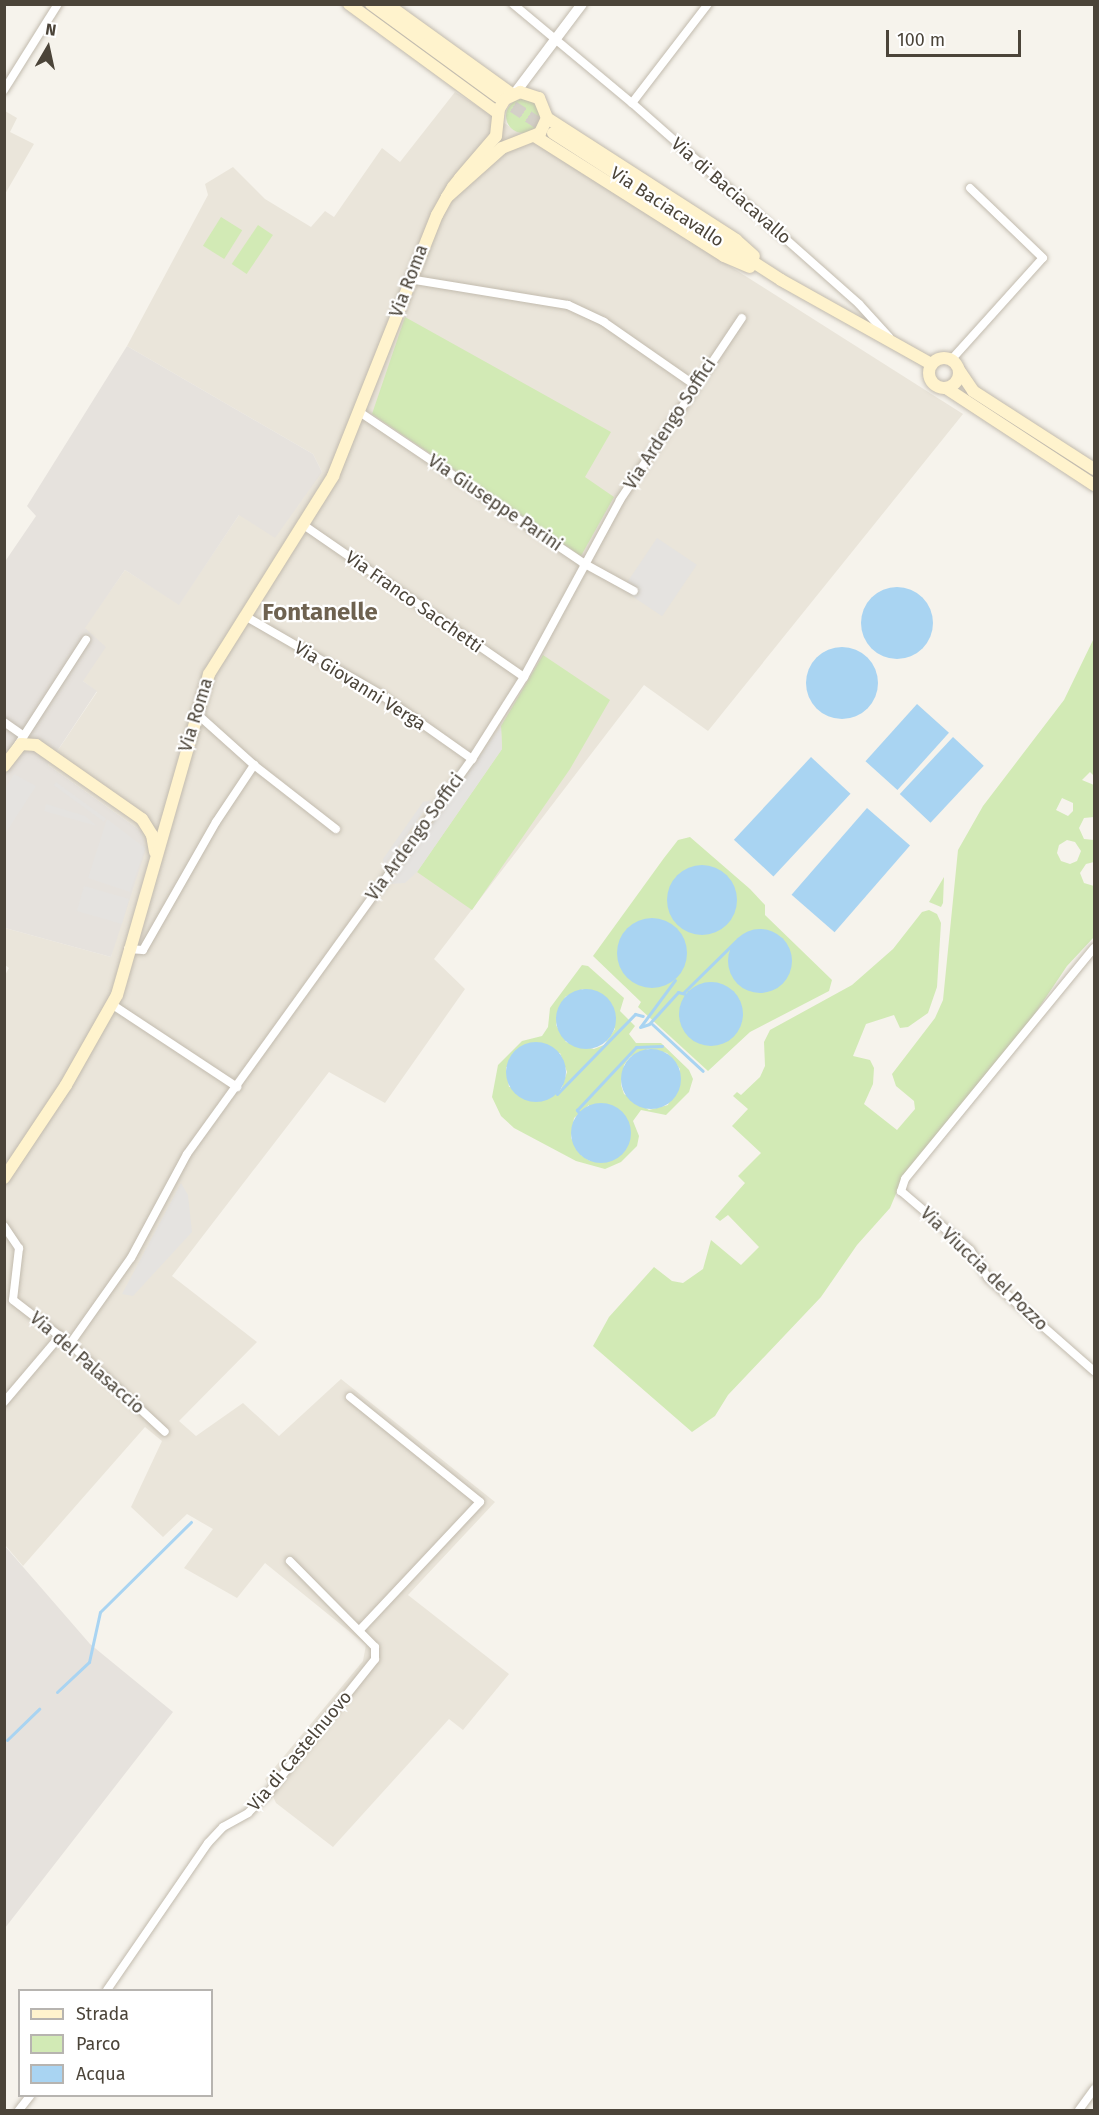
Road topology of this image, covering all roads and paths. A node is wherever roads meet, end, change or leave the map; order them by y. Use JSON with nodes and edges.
{"nodes":[{"id":1,"x":58,"y":4,"type":"edge"},
{"id":2,"x":349,"y":4,"type":"edge"},
{"id":3,"x":371,"y":4,"type":"edge"},
{"id":4,"x":387,"y":4,"type":"edge"},
{"id":5,"x":513,"y":4,"type":"edge"},
{"id":6,"x":582,"y":4,"type":"edge"},
{"id":7,"x":708,"y":4,"type":"edge"},
{"id":8,"x":556,"y":38,"type":"junction"},
{"id":9,"x":534,"y":68,"type":"junction"},
{"id":10,"x":4,"y":90,"type":"edge"},
{"id":11,"x":513,"y":94,"type":"junction"},
{"id":12,"x":535,"y":95,"type":"junction"},
{"id":13,"x":498,"y":97,"type":"tunnel mouth"},
{"id":14,"x":632,"y":103,"type":"junction"},
{"id":15,"x":499,"y":118,"type":"junction"},
{"id":16,"x":547,"y":118,"type":"junction"},
{"id":17,"x":553,"y":133,"type":"tunnel mouth"},
{"id":18,"x":536,"y":137,"type":"junction"},
{"id":19,"x":521,"y":140,"type":"junction"},
{"id":20,"x":970,"y":188,"type":"dead end"},
{"id":21,"x":447,"y":197,"type":"junction"},
{"id":22,"x":409,"y":279,"type":"junction"},
{"id":23,"x":781,"y":280,"type":"junction"},
{"id":24,"x":742,"y":318,"type":"dead end"},
{"id":25,"x":901,"y":351,"type":"junction"},
{"id":26,"x":931,"y":364,"type":"junction"},
{"id":27,"x":955,"y":365,"type":"junction"},
{"id":28,"x":696,"y":386,"type":"junction"},
{"id":29,"x":946,"y":388,"type":"junction"},
{"id":30,"x":358,"y":411,"type":"junction"},
{"id":31,"x":1095,"y":469,"type":"edge"},
{"id":32,"x":1095,"y":485,"type":"edge"},
{"id":33,"x":305,"y":526,"type":"junction"},
{"id":34,"x":582,"y":563,"type":"junction"},
{"id":35,"x":634,"y":591,"type":"dead end"},
{"id":36,"x":245,"y":615,"type":"junction"},
{"id":37,"x":86,"y":640,"type":"dead end"},
{"id":38,"x":524,"y":677,"type":"junction"},
{"id":39,"x":195,"y":712,"type":"junction"},
{"id":40,"x":4,"y":722,"type":"edge"},
{"id":41,"x":33,"y":723,"type":"junction"},
{"id":42,"x":24,"y":736,"type":"junction"},
{"id":43,"x":36,"y":745,"type":"junction"},
{"id":44,"x":16,"y":748,"type":"junction"},
{"id":45,"x":472,"y":759,"type":"junction"},
{"id":46,"x":254,"y":765,"type":"junction"},
{"id":47,"x":4,"y":766,"type":"edge"},
{"id":48,"x":171,"y":801,"type":"junction"},
{"id":49,"x":142,"y":819,"type":"junction"},
{"id":50,"x":336,"y":829,"type":"dead end"},
{"id":51,"x":154,"y":863,"type":"junction"},
{"id":52,"x":1095,"y":948,"type":"edge"},
{"id":53,"x":128,"y":950,"type":"junction"},
{"id":54,"x":113,"y":1005,"type":"junction"},
{"id":55,"x":237,"y":1087,"type":"junction"},
{"id":56,"x":4,"y":1178,"type":"edge"},
{"id":57,"x":4,"y":1226,"type":"edge"},
{"id":58,"x":60,"y":1336,"type":"junction"},
{"id":59,"x":70,"y":1344,"type":"junction"},
{"id":60,"x":1095,"y":1371,"type":"edge"},
{"id":61,"x":350,"y":1397,"type":"dead end"},
{"id":62,"x":4,"y":1402,"type":"edge"},
{"id":63,"x":165,"y":1432,"type":"dead end"},
{"id":64,"x":290,"y":1562,"type":"dead end"},
{"id":65,"x":360,"y":1630,"type":"junction"},
{"id":66,"x":108,"y":1989,"type":"edge"},
{"id":67,"x":1095,"y":2090,"type":"edge"},
{"id":68,"x":29,"y":2097,"type":"edge"},
{"id":69,"x":19,"y":2110,"type":"edge"},
{"id":70,"x":1078,"y":2110,"type":"edge"}],
"edges":[{"from":1,"to":10,"type":"street"},
{"from":2,"to":15,"type":"main road"},
{"from":3,"to":13,"type":"main road"},
{"from":4,"to":11,"type":"main road"},
{"from":5,"to":8,"type":"street","name":"Via di Baciacavallo"},
{"from":6,"to":8,"type":"street","name":"Via Roma"},
{"from":7,"to":14,"type":"street"},
{"from":8,"to":9,"type":"street","name":"Via Roma"},
{"from":8,"to":14,"type":"street","name":"Via di Baciacavallo"},
{"from":9,"to":11,"type":"street","name":"Via Roma"},
{"from":9,"to":12,"type":"street"},
{"from":11,"to":12,"type":"main road"},
{"from":11,"to":15,"type":"main road","name":"Via Roma"},
{"from":12,"to":16,"type":"main road"},
{"from":14,"to":25,"type":"street","name":"Via di Baciacavallo"},
{"from":15,"to":19,"type":"main road"},
{"from":15,"to":21,"type":"main road","name":"Via Roma"},
{"from":16,"to":18,"type":"main road"},
{"from":16,"to":23,"type":"main road"},
{"from":17,"to":23,"type":"main road","name":"Via Baciacavallo"},
{"from":18,"to":19,"type":"main road","name":"Via Roma"},
{"from":18,"to":23,"type":"main road"},
{"from":19,"to":21,"type":"main road","name":"Via Roma"},
{"from":20,"to":27,"type":"street"},
{"from":21,"to":22,"type":"main road","name":"Via Roma"},
{"from":22,"to":28,"type":"street"},
{"from":22,"to":30,"type":"main road","name":"Via Roma"},
{"from":23,"to":25,"type":"main road","name":"Via di Baciacavallo"},
{"from":24,"to":28,"type":"street","name":"Via Ardengo Soffici"},
{"from":25,"to":26,"type":"main road","name":"Via di Baciacavallo"},
{"from":26,"to":27,"type":"main road"},
{"from":26,"to":29,"type":"main road"},
{"from":27,"to":29,"type":"main road"},
{"from":27,"to":31,"type":"main road"},
{"from":28,"to":34,"type":"street","name":"Via Ardengo Soffici"},
{"from":29,"to":32,"type":"main road"},
{"from":30,"to":33,"type":"main road","name":"Via Roma"},
{"from":30,"to":34,"type":"street","name":"Via Giuseppe Parini"},
{"from":33,"to":36,"type":"main road","name":"Via Roma"},
{"from":33,"to":38,"type":"street","name":"Via Franco Sacchetti"},
{"from":34,"to":35,"type":"street","name":"Via Giuseppe Parini"},
{"from":34,"to":38,"type":"street","name":"Via Ardengo Soffici"},
{"from":36,"to":39,"type":"main road","name":"Via Roma"},
{"from":36,"to":45,"type":"street","name":"Via Giovanni Verga"},
{"from":37,"to":41,"type":"street"},
{"from":38,"to":45,"type":"street","name":"Via Ardengo Soffici"},
{"from":39,"to":46,"type":"street"},
{"from":39,"to":48,"type":"main road","name":"Via Roma"},
{"from":40,"to":42,"type":"street"},
{"from":41,"to":42,"type":"street"},
{"from":41,"to":43,"type":"street"},
{"from":42,"to":44,"type":"street"},
{"from":43,"to":44,"type":"main road"},
{"from":43,"to":49,"type":"main road"},
{"from":44,"to":47,"type":"main road"},
{"from":45,"to":55,"type":"street","name":"Via Ardengo Soffici"},
{"from":46,"to":50,"type":"street"},
{"from":46,"to":53,"type":"street"},
{"from":48,"to":49,"type":"main road"},
{"from":48,"to":51,"type":"main road","name":"Via Roma"},
{"from":49,"to":51,"type":"main road"},
{"from":51,"to":53,"type":"main road","name":"Via Roma"},
{"from":52,"to":60,"type":"street","name":"Via Viuccia del Pozzo"},
{"from":53,"to":54,"type":"main road","name":"Via Roma"},
{"from":54,"to":55,"type":"street"},
{"from":54,"to":56,"type":"main road","name":"Via Roma"},
{"from":55,"to":59,"type":"street","name":"Via Ardengo Soffici"},
{"from":57,"to":58,"type":"street","name":"Via del Palasaccio"},
{"from":58,"to":59,"type":"street","name":"Via del Palasaccio"},
{"from":58,"to":62,"type":"street"},
{"from":59,"to":63,"type":"street","name":"Via del Palasaccio"},
{"from":61,"to":65,"type":"street"},
{"from":64,"to":65,"type":"street"},
{"from":65,"to":66,"type":"street","name":"Via di Castelnuovo"},
{"from":67,"to":70,"type":"street"},
{"from":68,"to":69,"type":"street"}]}
